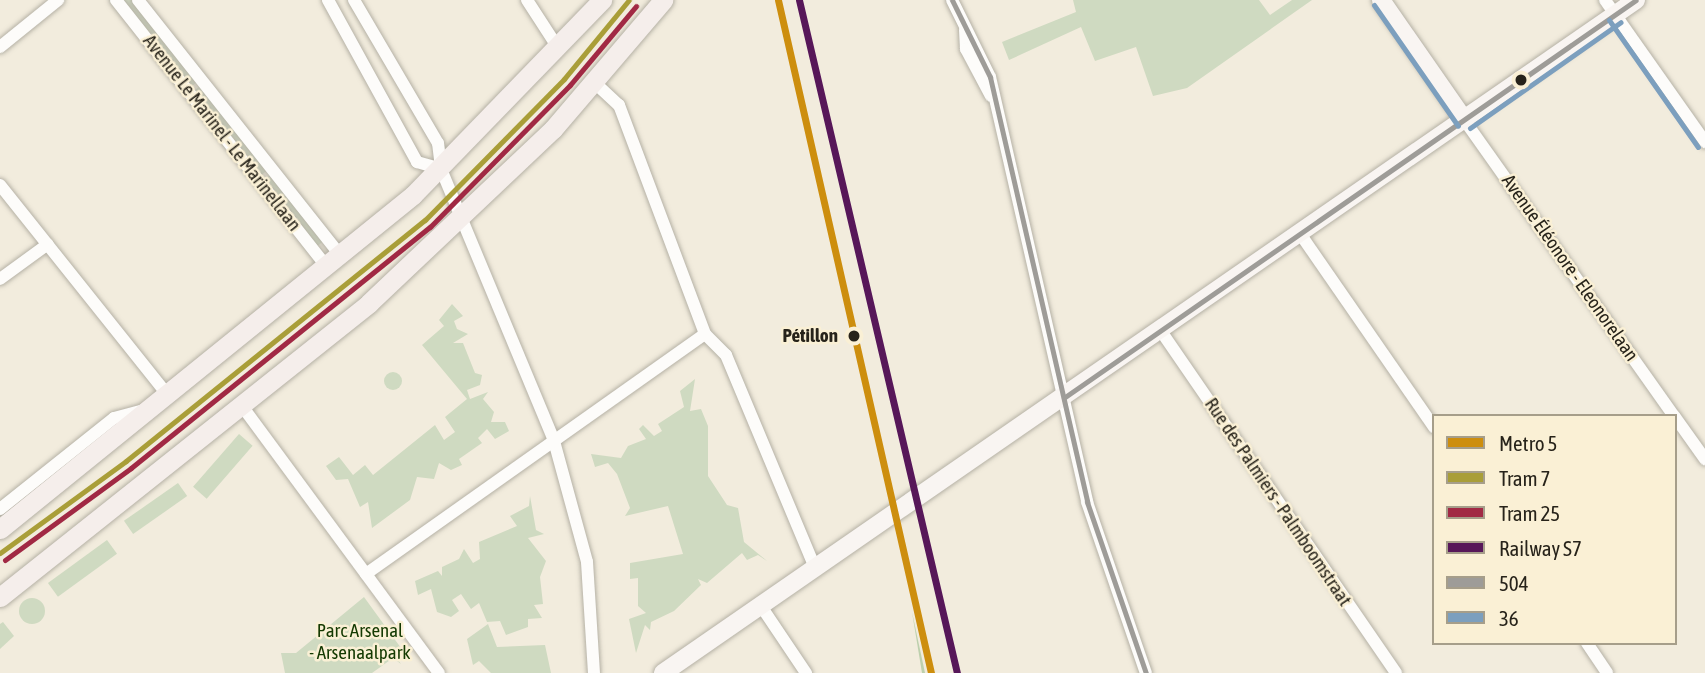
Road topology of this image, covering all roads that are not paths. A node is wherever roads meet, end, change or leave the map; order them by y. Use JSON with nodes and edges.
{"nodes":[{"id":1,"x":58,"y":0,"type":"edge"},
{"id":2,"x":116,"y":0,"type":"edge"},
{"id":3,"x":138,"y":0,"type":"edge"},
{"id":4,"x":328,"y":0,"type":"edge"},
{"id":5,"x":354,"y":0,"type":"edge"},
{"id":6,"x":527,"y":0,"type":"edge"},
{"id":7,"x":602,"y":0,"type":"edge"},
{"id":8,"x":663,"y":0,"type":"edge"},
{"id":9,"x":952,"y":0,"type":"edge"},
{"id":10,"x":1381,"y":0,"type":"edge"},
{"id":11,"x":1636,"y":0,"type":"edge"},
{"id":12,"x":1610,"y":7,"type":"edge"},
{"id":13,"x":373,"y":34,"type":"junction"},
{"id":14,"x":353,"y":46,"type":"junction"},
{"id":15,"x":0,"y":47,"type":"edge"},
{"id":16,"x":558,"y":48,"type":"junction"},
{"id":17,"x":595,"y":83,"type":"junction"},
{"id":18,"x":1465,"y":121,"type":"junction"},
{"id":19,"x":1705,"y":142,"type":"edge"},
{"id":20,"x":441,"y":169,"type":"junction"},
{"id":21,"x":0,"y":185,"type":"edge"},
{"id":22,"x":461,"y":219,"type":"junction"},
{"id":23,"x":1301,"y":235,"type":"junction"},
{"id":24,"x":47,"y":244,"type":"junction"},
{"id":25,"x":334,"y":261,"type":"junction"},
{"id":26,"x":0,"y":279,"type":"edge"},
{"id":27,"x":1161,"y":331,"type":"junction"},
{"id":28,"x":705,"y":334,"type":"junction"},
{"id":29,"x":1065,"y":397,"type":"junction"},
{"id":30,"x":162,"y":403,"type":"junction"},
{"id":31,"x":242,"y":406,"type":"junction"},
{"id":32,"x":1674,"y":414,"type":"edge"},
{"id":33,"x":1677,"y":419,"type":"edge"},
{"id":34,"x":1432,"y":424,"type":"edge"},
{"id":35,"x":554,"y":441,"type":"junction"},
{"id":36,"x":1705,"y":459,"type":"edge"},
{"id":37,"x":29,"y":507,"type":"junction"},
{"id":38,"x":0,"y":509,"type":"edge"},
{"id":39,"x":0,"y":529,"type":"edge"},
{"id":40,"x":0,"y":538,"type":"edge"},
{"id":41,"x":816,"y":568,"type":"junction"},
{"id":42,"x":366,"y":574,"type":"junction"},
{"id":43,"x":0,"y":597,"type":"edge"},
{"id":44,"x":761,"y":606,"type":"junction"},
{"id":45,"x":1588,"y":645,"type":"edge"},
{"id":46,"x":595,"y":672,"type":"edge"},
{"id":47,"x":439,"y":673,"type":"edge"},
{"id":48,"x":663,"y":673,"type":"edge"},
{"id":49,"x":806,"y":673,"type":"edge"},
{"id":50,"x":1146,"y":673,"type":"edge"},
{"id":51,"x":1396,"y":673,"type":"edge"},
{"id":52,"x":1607,"y":673,"type":"edge"}],
"edges":[{"from":1,"to":15,"type":"street"},
{"from":2,"to":25,"type":"street","name":"Avenue Le Marinel - Le Marinellaan"},
{"from":3,"to":25,"type":"street","name":"Avenue Le Marinel - Le Marinellaan"},
{"from":4,"to":14,"type":"street"},
{"from":5,"to":13,"type":"street"},
{"from":6,"to":16,"type":"street"},
{"from":7,"to":16,"type":"main road"},
{"from":8,"to":17,"type":"main road"},
{"from":9,"to":29,"type":"street"},
{"from":10,"to":18,"type":"street"},
{"from":11,"to":12,"type":"street"},
{"from":12,"to":18,"type":"street"},
{"from":12,"to":19,"type":"street"},
{"from":13,"to":14,"type":"street"},
{"from":13,"to":20,"type":"street"},
{"from":14,"to":20,"type":"street"},
{"from":16,"to":20,"type":"main road"},
{"from":17,"to":22,"type":"main road"},
{"from":17,"to":28,"type":"street"},
{"from":18,"to":23,"type":"street"},
{"from":18,"to":32,"type":"street","name":"Avenue Éléonore - Eleonorelaan"},
{"from":20,"to":22,"type":"street"},
{"from":20,"to":25,"type":"main road"},
{"from":21,"to":24,"type":"street"},
{"from":22,"to":31,"type":"main road"},
{"from":22,"to":35,"type":"street"},
{"from":23,"to":27,"type":"street"},
{"from":23,"to":34,"type":"street"},
{"from":24,"to":26,"type":"street"},
{"from":24,"to":30,"type":"street"},
{"from":25,"to":30,"type":"main road"},
{"from":27,"to":29,"type":"street"},
{"from":27,"to":51,"type":"street","name":"Rue des Palmiers - Palmboomstraat"},
{"from":28,"to":35,"type":"street"},
{"from":28,"to":41,"type":"street"},
{"from":29,"to":41,"type":"street"},
{"from":29,"to":50,"type":"street"},
{"from":30,"to":37,"type":"main road"},
{"from":30,"to":38,"type":"street"},
{"from":31,"to":42,"type":"street"},
{"from":31,"to":43,"type":"main road"},
{"from":33,"to":36,"type":"street","name":"Avenue Éléonore - Eleonorelaan"},
{"from":35,"to":42,"type":"street"},
{"from":35,"to":46,"type":"street"},
{"from":37,"to":39,"type":"main road"},
{"from":37,"to":40,"type":"street"},
{"from":41,"to":44,"type":"street"},
{"from":42,"to":47,"type":"street"},
{"from":44,"to":48,"type":"street"},
{"from":44,"to":49,"type":"street"},
{"from":45,"to":52,"type":"street"}]}
